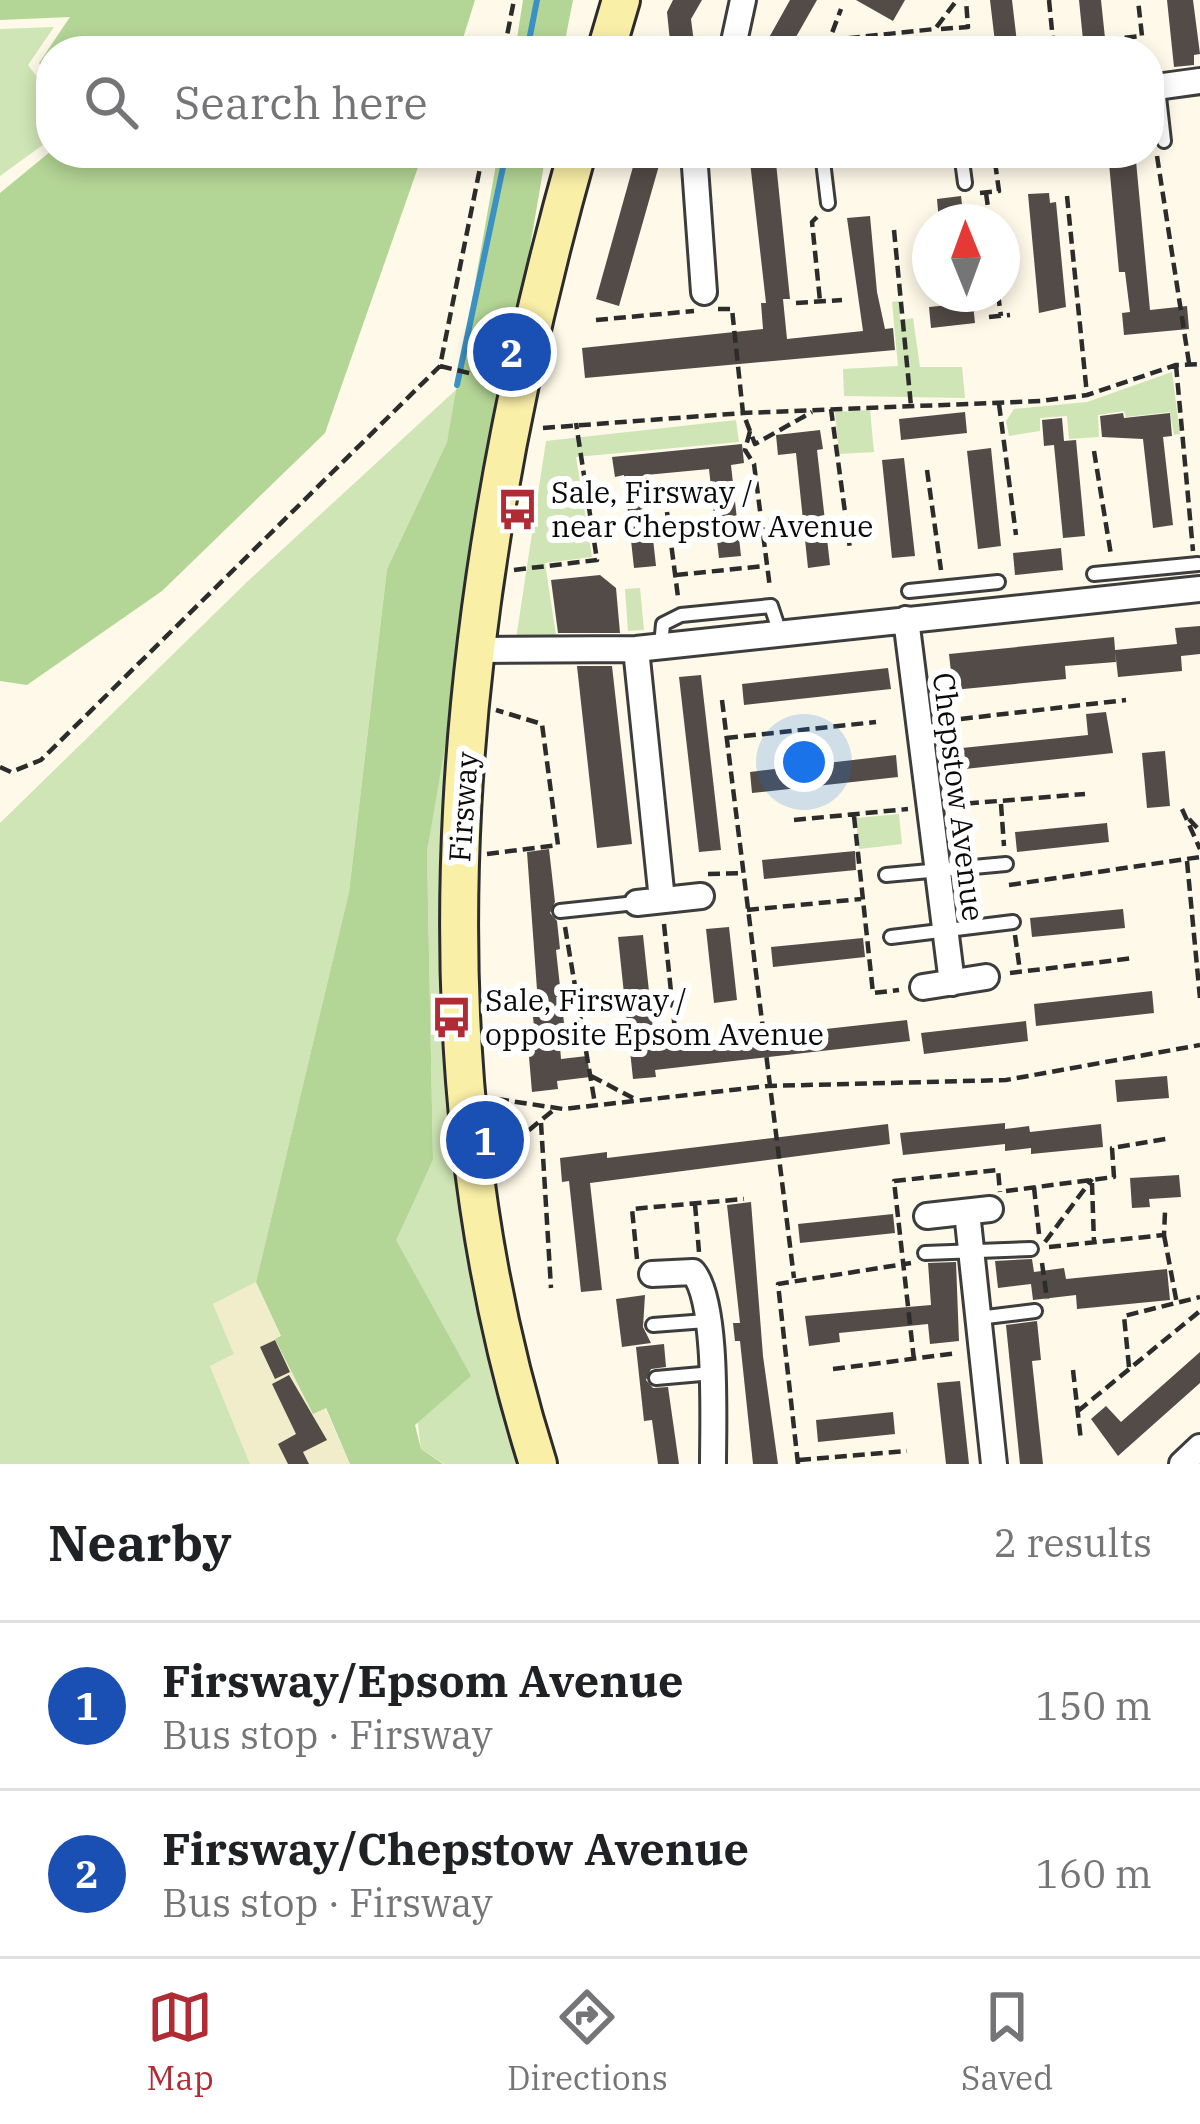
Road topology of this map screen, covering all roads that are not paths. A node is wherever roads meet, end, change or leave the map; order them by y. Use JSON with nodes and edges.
{"nodes":[{"id":1,"x":621,"y":0,"type":"edge"},
{"id":2,"x":743,"y":0,"type":"edge"},
{"id":3,"x":610,"y":36,"type":"edge"},
{"id":4,"x":735,"y":36,"type":"edge"},
{"id":5,"x":1200,"y":81,"type":"edge"},
{"id":6,"x":1164,"y":86,"type":"edge"},
{"id":7,"x":573,"y":168,"type":"edge"},
{"id":8,"x":695,"y":168,"type":"edge"},
{"id":9,"x":824,"y":168,"type":"edge"},
{"id":10,"x":963,"y":168,"type":"edge"},
{"id":11,"x":965,"y":183,"type":"road end"},
{"id":12,"x":828,"y":203,"type":"road end"},
{"id":13,"x":704,"y":292,"type":"dead end"},
{"id":14,"x":1094,"y":574,"type":"dead end"},
{"id":15,"x":1199,"y":577,"type":"edge"},
{"id":16,"x":1119,"y":581,"type":"junction"},
{"id":17,"x":998,"y":582,"type":"dead end"},
{"id":18,"x":945,"y":588,"type":"junction"},
{"id":19,"x":909,"y":591,"type":"dead end"},
{"id":20,"x":950,"y":614,"type":"junction"},
{"id":21,"x":906,"y":619,"type":"junction"},
{"id":22,"x":780,"y":633,"type":"junction"},
{"id":23,"x":649,"y":647,"type":"junction"},
{"id":24,"x":490,"y":650,"type":"junction"},
{"id":25,"x":1006,"y":864,"type":"road end"},
{"id":26,"x":938,"y":871,"type":"junction"},
{"id":27,"x":886,"y":875,"type":"dead end"},
{"id":28,"x":705,"y":885,"type":"road end"},
{"id":29,"x":650,"y":901,"type":"junction"},
{"id":30,"x":560,"y":911,"type":"road end"},
{"id":31,"x":1013,"y":922,"type":"dead end"},
{"id":32,"x":945,"y":932,"type":"junction"},
{"id":33,"x":891,"y":937,"type":"dead end"},
{"id":34,"x":986,"y":977,"type":"road end"},
{"id":35,"x":952,"y":983,"type":"junction"},
{"id":36,"x":923,"y":987,"type":"road end"},
{"id":37,"x":927,"y":1216,"type":"dead end"},
{"id":38,"x":971,"y":1250,"type":"junction"},
{"id":39,"x":1031,"y":1250,"type":"dead end"},
{"id":40,"x":925,"y":1253,"type":"road end"},
{"id":41,"x":652,"y":1274,"type":"road end"},
{"id":42,"x":1035,"y":1311,"type":"dead end"},
{"id":43,"x":979,"y":1318,"type":"junction"},
{"id":44,"x":706,"y":1321,"type":"junction"},
{"id":45,"x":653,"y":1325,"type":"dead end"},
{"id":46,"x":713,"y":1373,"type":"junction"},
{"id":47,"x":656,"y":1378,"type":"dead end"},
{"id":48,"x":1200,"y":1447,"type":"edge"},
{"id":49,"x":538,"y":1464,"type":"edge"},
{"id":50,"x":713,"y":1464,"type":"edge"},
{"id":51,"x":994,"y":1464,"type":"edge"},
{"id":52,"x":1182,"y":1464,"type":"edge"}],
"edges":[{"from":1,"to":3,"type":"street"},
{"from":2,"to":4,"type":"street"},
{"from":5,"to":6,"type":"street"},
{"from":7,"to":24,"type":"street","name":"Firsway"},
{"from":8,"to":13,"type":"street"},
{"from":9,"to":12,"type":"lane"},
{"from":10,"to":11,"type":"lane"},
{"from":14,"to":16,"type":"lane"},
{"from":15,"to":16,"type":"street"},
{"from":16,"to":20,"type":"street"},
{"from":17,"to":18,"type":"lane"},
{"from":18,"to":19,"type":"lane"},
{"from":18,"to":20,"type":"lane"},
{"from":20,"to":21,"type":"street"},
{"from":21,"to":22,"type":"street"},
{"from":21,"to":26,"type":"street","name":"Chepstow Avenue"},
{"from":22,"to":23,"type":"street"},
{"from":22,"to":23,"type":"lane"},
{"from":23,"to":24,"type":"street"},
{"from":23,"to":29,"type":"street"},
{"from":24,"to":49,"type":"street","name":"Firsway"},
{"from":25,"to":26,"type":"lane"},
{"from":26,"to":27,"type":"lane"},
{"from":26,"to":32,"type":"street","name":"Chepstow Avenue"},
{"from":28,"to":29,"type":"street"},
{"from":29,"to":30,"type":"lane"},
{"from":31,"to":32,"type":"lane"},
{"from":32,"to":33,"type":"lane"},
{"from":32,"to":35,"type":"street","name":"Chepstow Avenue"},
{"from":34,"to":35,"type":"street"},
{"from":35,"to":36,"type":"street"},
{"from":37,"to":38,"type":"street"},
{"from":38,"to":39,"type":"lane"},
{"from":38,"to":40,"type":"lane"},
{"from":38,"to":43,"type":"street"},
{"from":41,"to":44,"type":"street"},
{"from":42,"to":43,"type":"lane"},
{"from":43,"to":51,"type":"street"},
{"from":44,"to":45,"type":"lane"},
{"from":44,"to":46,"type":"street"},
{"from":46,"to":47,"type":"lane"},
{"from":46,"to":50,"type":"street"},
{"from":48,"to":52,"type":"street"}]}
